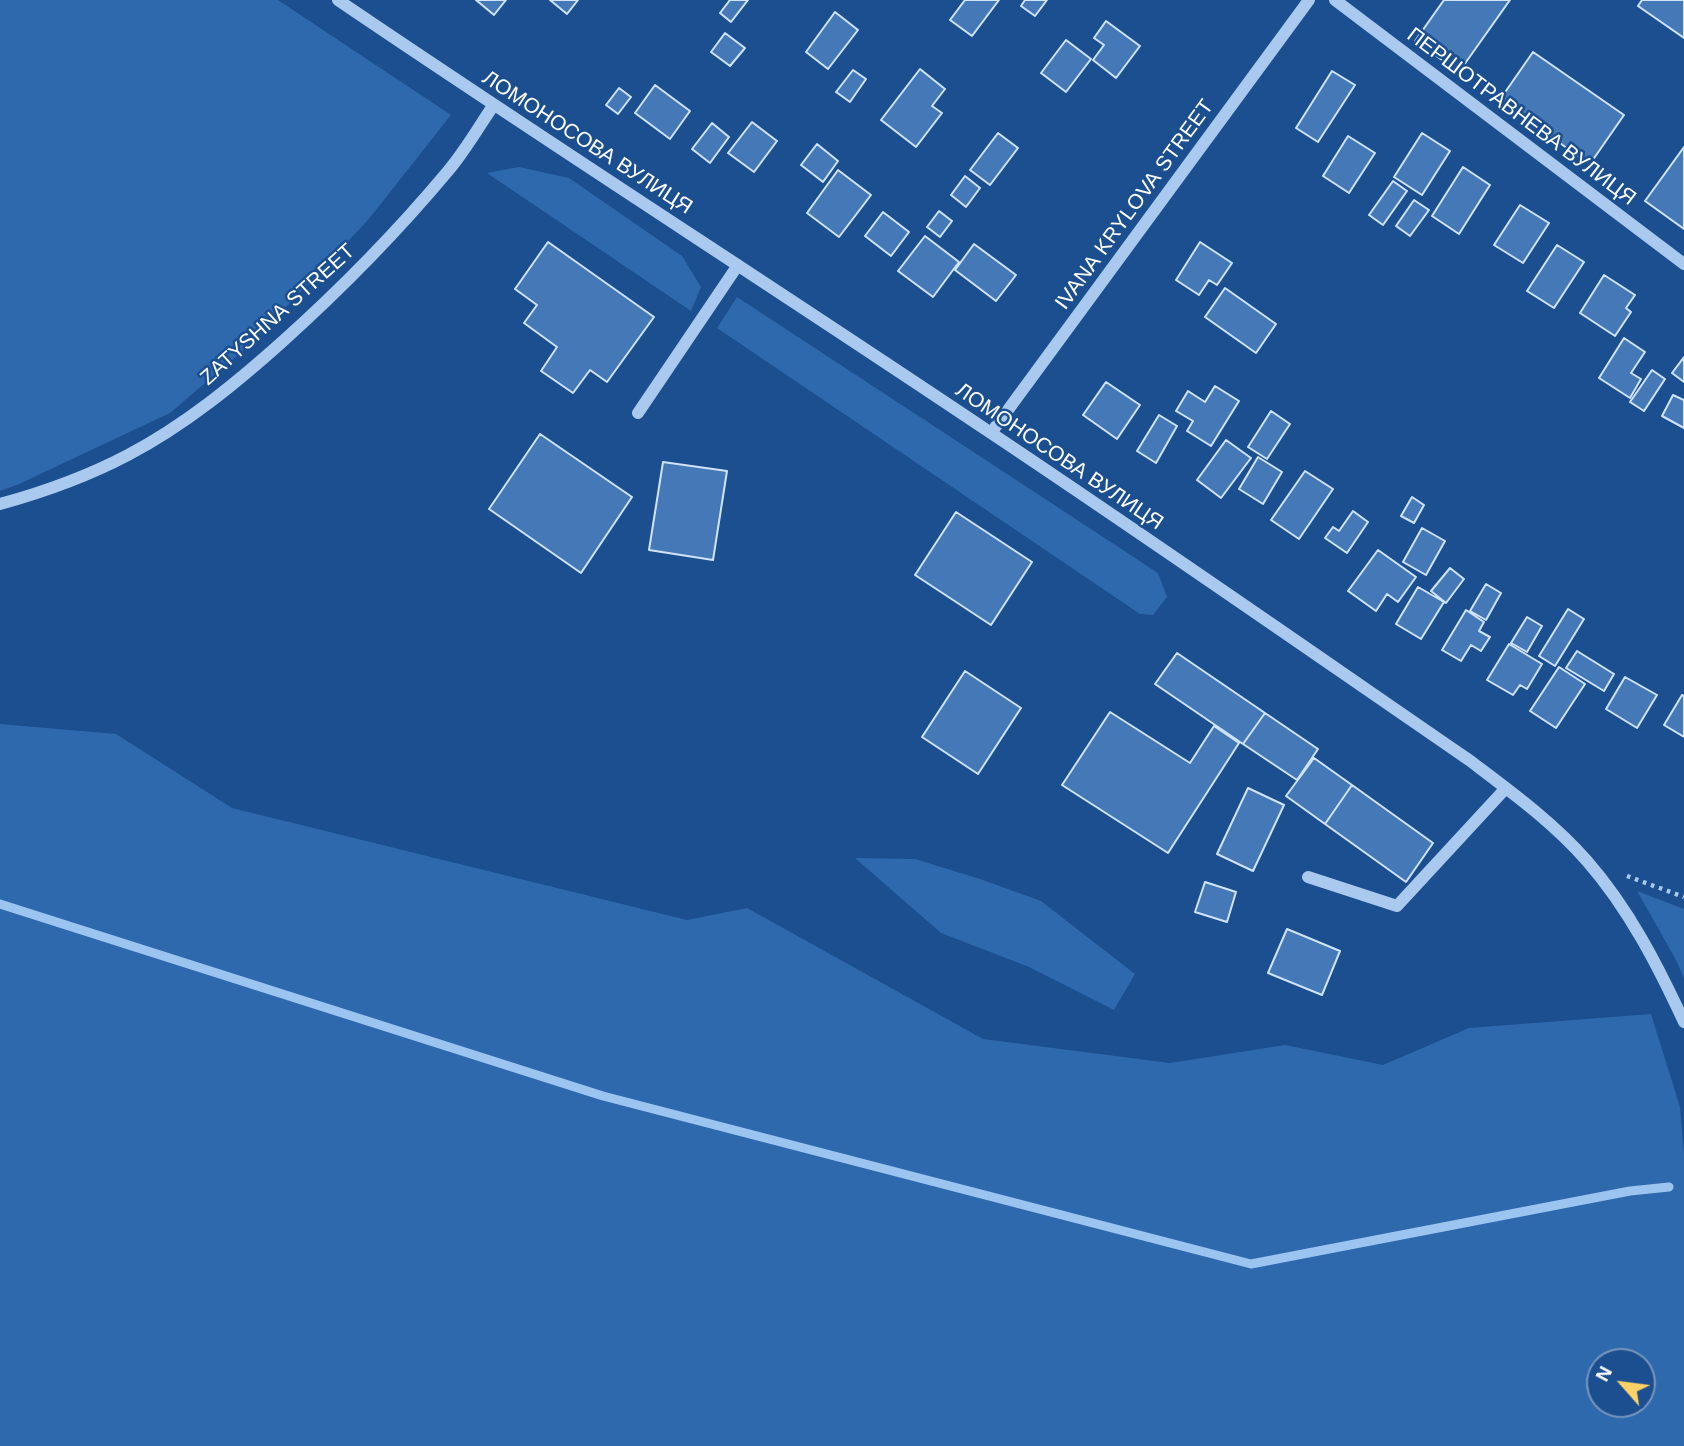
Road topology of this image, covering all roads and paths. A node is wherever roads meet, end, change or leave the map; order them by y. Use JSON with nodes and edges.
{"nodes":[{"id":1,"x":338,"y":0,"type":"edge"},
{"id":2,"x":1309,"y":0,"type":"edge"},
{"id":3,"x":1335,"y":0,"type":"edge"},
{"id":4,"x":493,"y":106,"type":"junction"},
{"id":5,"x":1684,"y":264,"type":"edge"},
{"id":6,"x":738,"y":265,"type":"junction"},
{"id":7,"x":638,"y":413,"type":"dead end"},
{"id":8,"x":991,"y":433,"type":"junction"},
{"id":9,"x":0,"y":504,"type":"edge"},
{"id":10,"x":1506,"y":788,"type":"junction"},
{"id":11,"x":1623,"y":875,"type":"dead end"},
{"id":12,"x":1308,"y":877,"type":"dead end"},
{"id":13,"x":1684,"y":897,"type":"edge"},
{"id":14,"x":1684,"y":1022,"type":"edge"}],
"edges":[{"from":1,"to":4,"type":"street","name":"ЛОМОНОСОВА ВУЛИЦЯ"},
{"from":2,"to":8,"type":"street","name":"IVANA KRYLOVA STREET"},
{"from":3,"to":5,"type":"street","name":"ПЕРШОТРАВНЕВА ВУЛИЦЯ"},
{"from":4,"to":6,"type":"street","name":"ЛОМОНОСОВА ВУЛИЦЯ"},
{"from":4,"to":9,"type":"street","name":"ZATYSHNA STREET"},
{"from":6,"to":7,"type":"street"},
{"from":6,"to":8,"type":"street","name":"ЛОМОНОСОВА ВУЛИЦЯ"},
{"from":8,"to":10,"type":"street","name":"ЛОМОНОСОВА ВУЛИЦЯ"},
{"from":10,"to":12,"type":"street"},
{"from":10,"to":14,"type":"street","name":"ЛОМОНОСОВА ВУЛИЦЯ"},
{"from":11,"to":13,"type":"path"}]}
